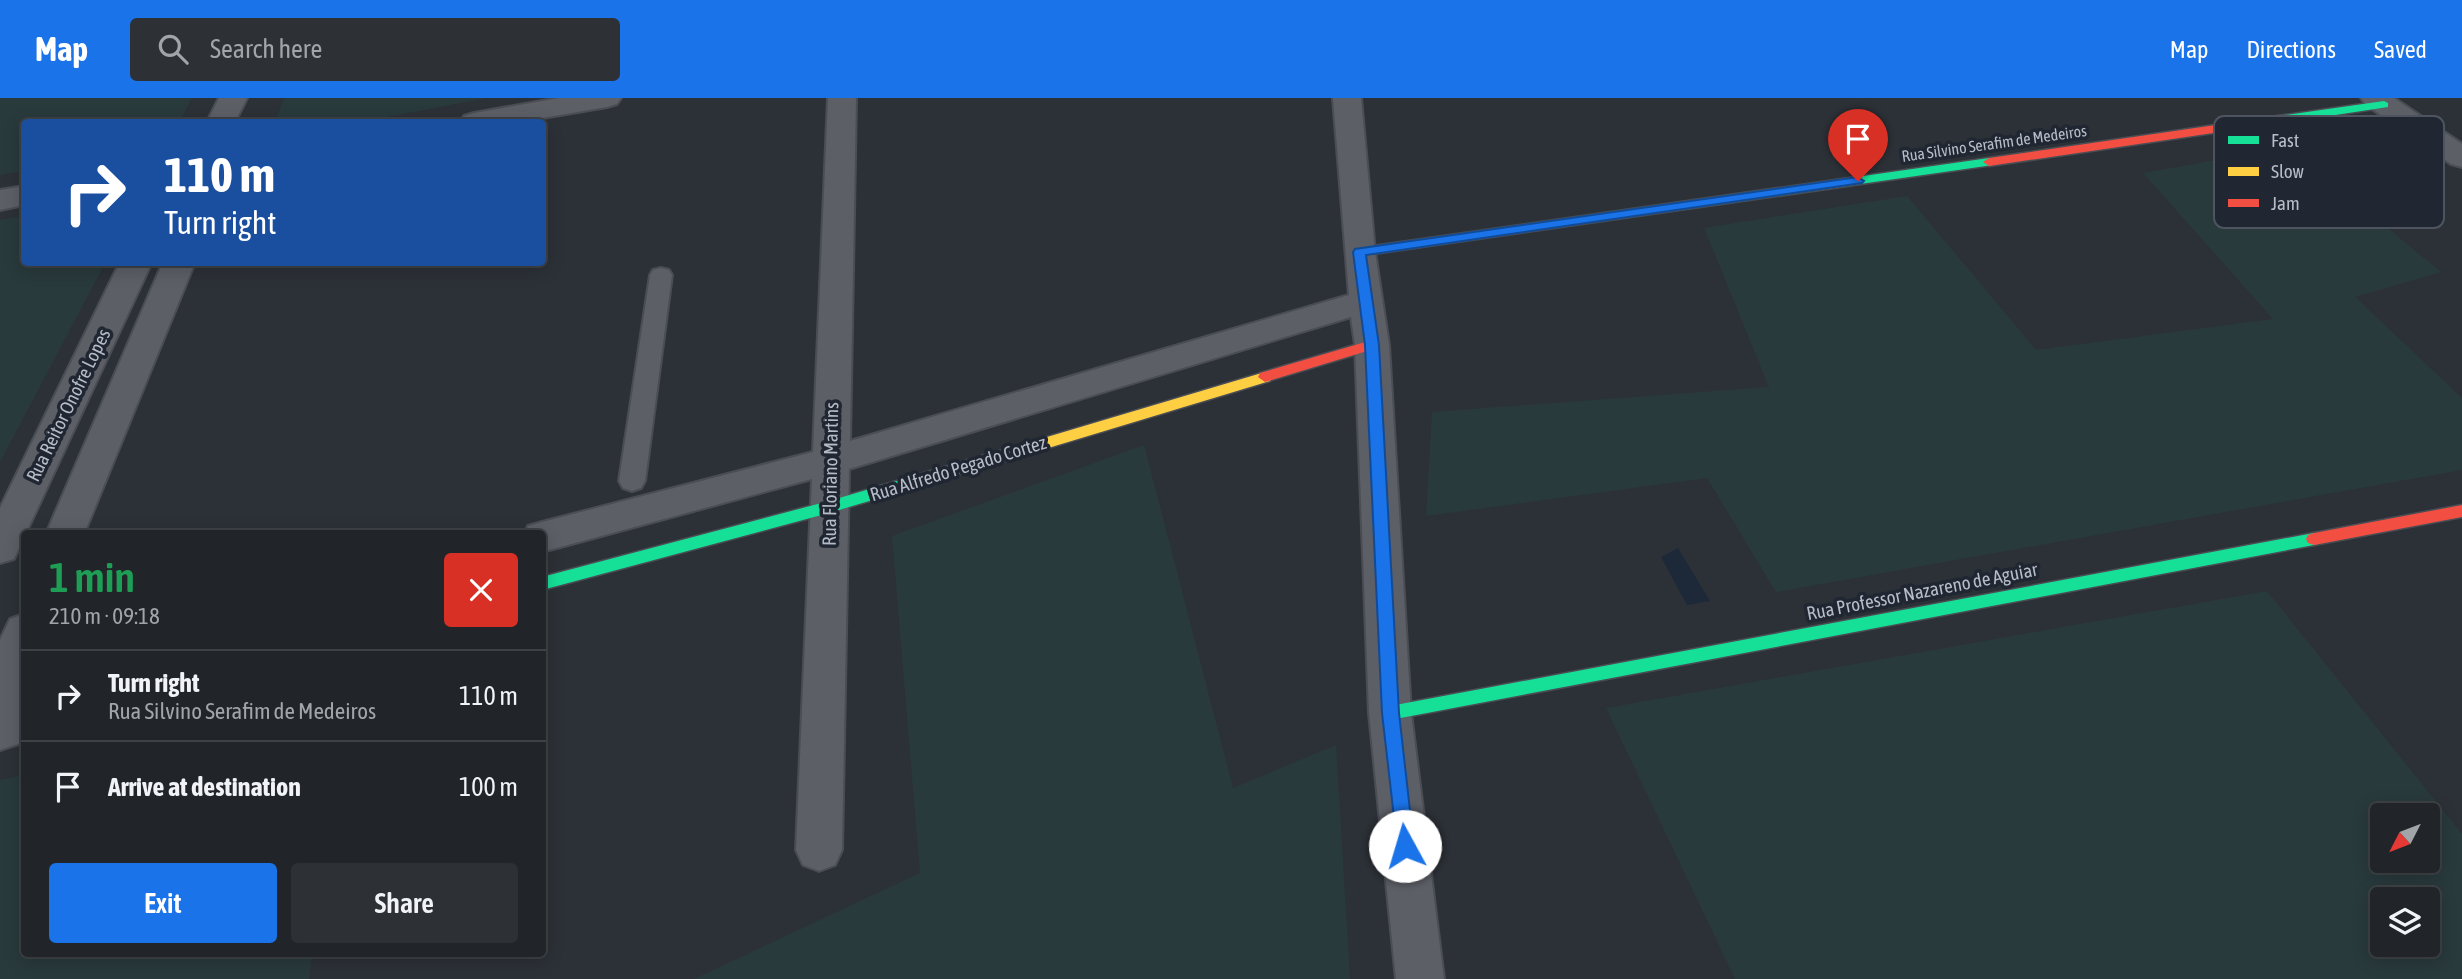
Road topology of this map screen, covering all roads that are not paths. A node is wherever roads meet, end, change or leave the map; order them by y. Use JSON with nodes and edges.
{"nodes":[{"id":1,"x":233,"y":98,"type":"edge"},
{"id":2,"x":607,"y":98,"type":"edge"},
{"id":3,"x":842,"y":98,"type":"edge"},
{"id":4,"x":1347,"y":98,"type":"edge"},
{"id":5,"x":2380,"y":102,"type":"edge"},
{"id":6,"x":2285,"y":116,"type":"edge"},
{"id":7,"x":2400,"y":116,"type":"edge"},
{"id":8,"x":222,"y":119,"type":"edge"},
{"id":9,"x":491,"y":119,"type":"edge"},
{"id":10,"x":2214,"y":126,"type":"edge"},
{"id":11,"x":2444,"y":146,"type":"edge"},
{"id":12,"x":2462,"y":158,"type":"edge"},
{"id":13,"x":21,"y":196,"type":"edge"},
{"id":14,"x":0,"y":200,"type":"edge"},
{"id":15,"x":1359,"y":252,"type":"junction"},
{"id":16,"x":134,"y":266,"type":"edge"},
{"id":17,"x":177,"y":266,"type":"edge"},
{"id":18,"x":661,"y":275,"type":"dead end"},
{"id":19,"x":1367,"y":301,"type":"junction"},
{"id":20,"x":1372,"y":345,"type":"junction"},
{"id":21,"x":829,"y":461,"type":"junction"},
{"id":22,"x":630,"y":498,"type":"junction"},
{"id":23,"x":829,"y":507,"type":"junction"},
{"id":24,"x":2462,"y":510,"type":"edge"},
{"id":25,"x":67,"y":530,"type":"edge"},
{"id":26,"x":546,"y":535,"type":"edge"},
{"id":27,"x":0,"y":548,"type":"edge"},
{"id":28,"x":546,"y":583,"type":"edge"},
{"id":29,"x":21,"y":641,"type":"edge"},
{"id":30,"x":7,"y":686,"type":"edge"},
{"id":31,"x":1390,"y":713,"type":"junction"},
{"id":32,"x":21,"y":725,"type":"edge"},
{"id":33,"x":0,"y":731,"type":"edge"},
{"id":34,"x":819,"y":849,"type":"dead end"},
{"id":35,"x":1420,"y":979,"type":"edge"}],
"edges":[{"from":1,"to":8,"type":"street"},
{"from":2,"to":9,"type":"street"},
{"from":3,"to":21,"type":"street","name":"Rua Floriano Martins"},
{"from":4,"to":15,"type":"street"},
{"from":5,"to":6,"type":"street","name":"Rua Silvino Serafim de Medeiros"},
{"from":5,"to":7,"type":"street"},
{"from":10,"to":15,"type":"street","name":"Rua Silvino Serafim de Medeiros"},
{"from":11,"to":12,"type":"street"},
{"from":13,"to":14,"type":"street"},
{"from":15,"to":19,"type":"street"},
{"from":16,"to":27,"type":"street","name":"Rua Reitor Onofre Lopes"},
{"from":17,"to":25,"type":"street"},
{"from":18,"to":22,"type":"lane"},
{"from":19,"to":20,"type":"street"},
{"from":19,"to":21,"type":"street"},
{"from":20,"to":23,"type":"street","name":"Rua Alfredo Pegado Cortez"},
{"from":20,"to":31,"type":"street"},
{"from":21,"to":22,"type":"street"},
{"from":21,"to":23,"type":"street","name":"Rua Floriano Martins"},
{"from":22,"to":26,"type":"street"},
{"from":23,"to":28,"type":"street","name":"Rua Alfredo Pegado Cortez"},
{"from":23,"to":34,"type":"street","name":"Rua Floriano Martins"},
{"from":24,"to":31,"type":"street","name":"Rua Professor Nazareno de Aguiar"},
{"from":29,"to":30,"type":"street"},
{"from":31,"to":35,"type":"street"},
{"from":32,"to":33,"type":"street"}]}
